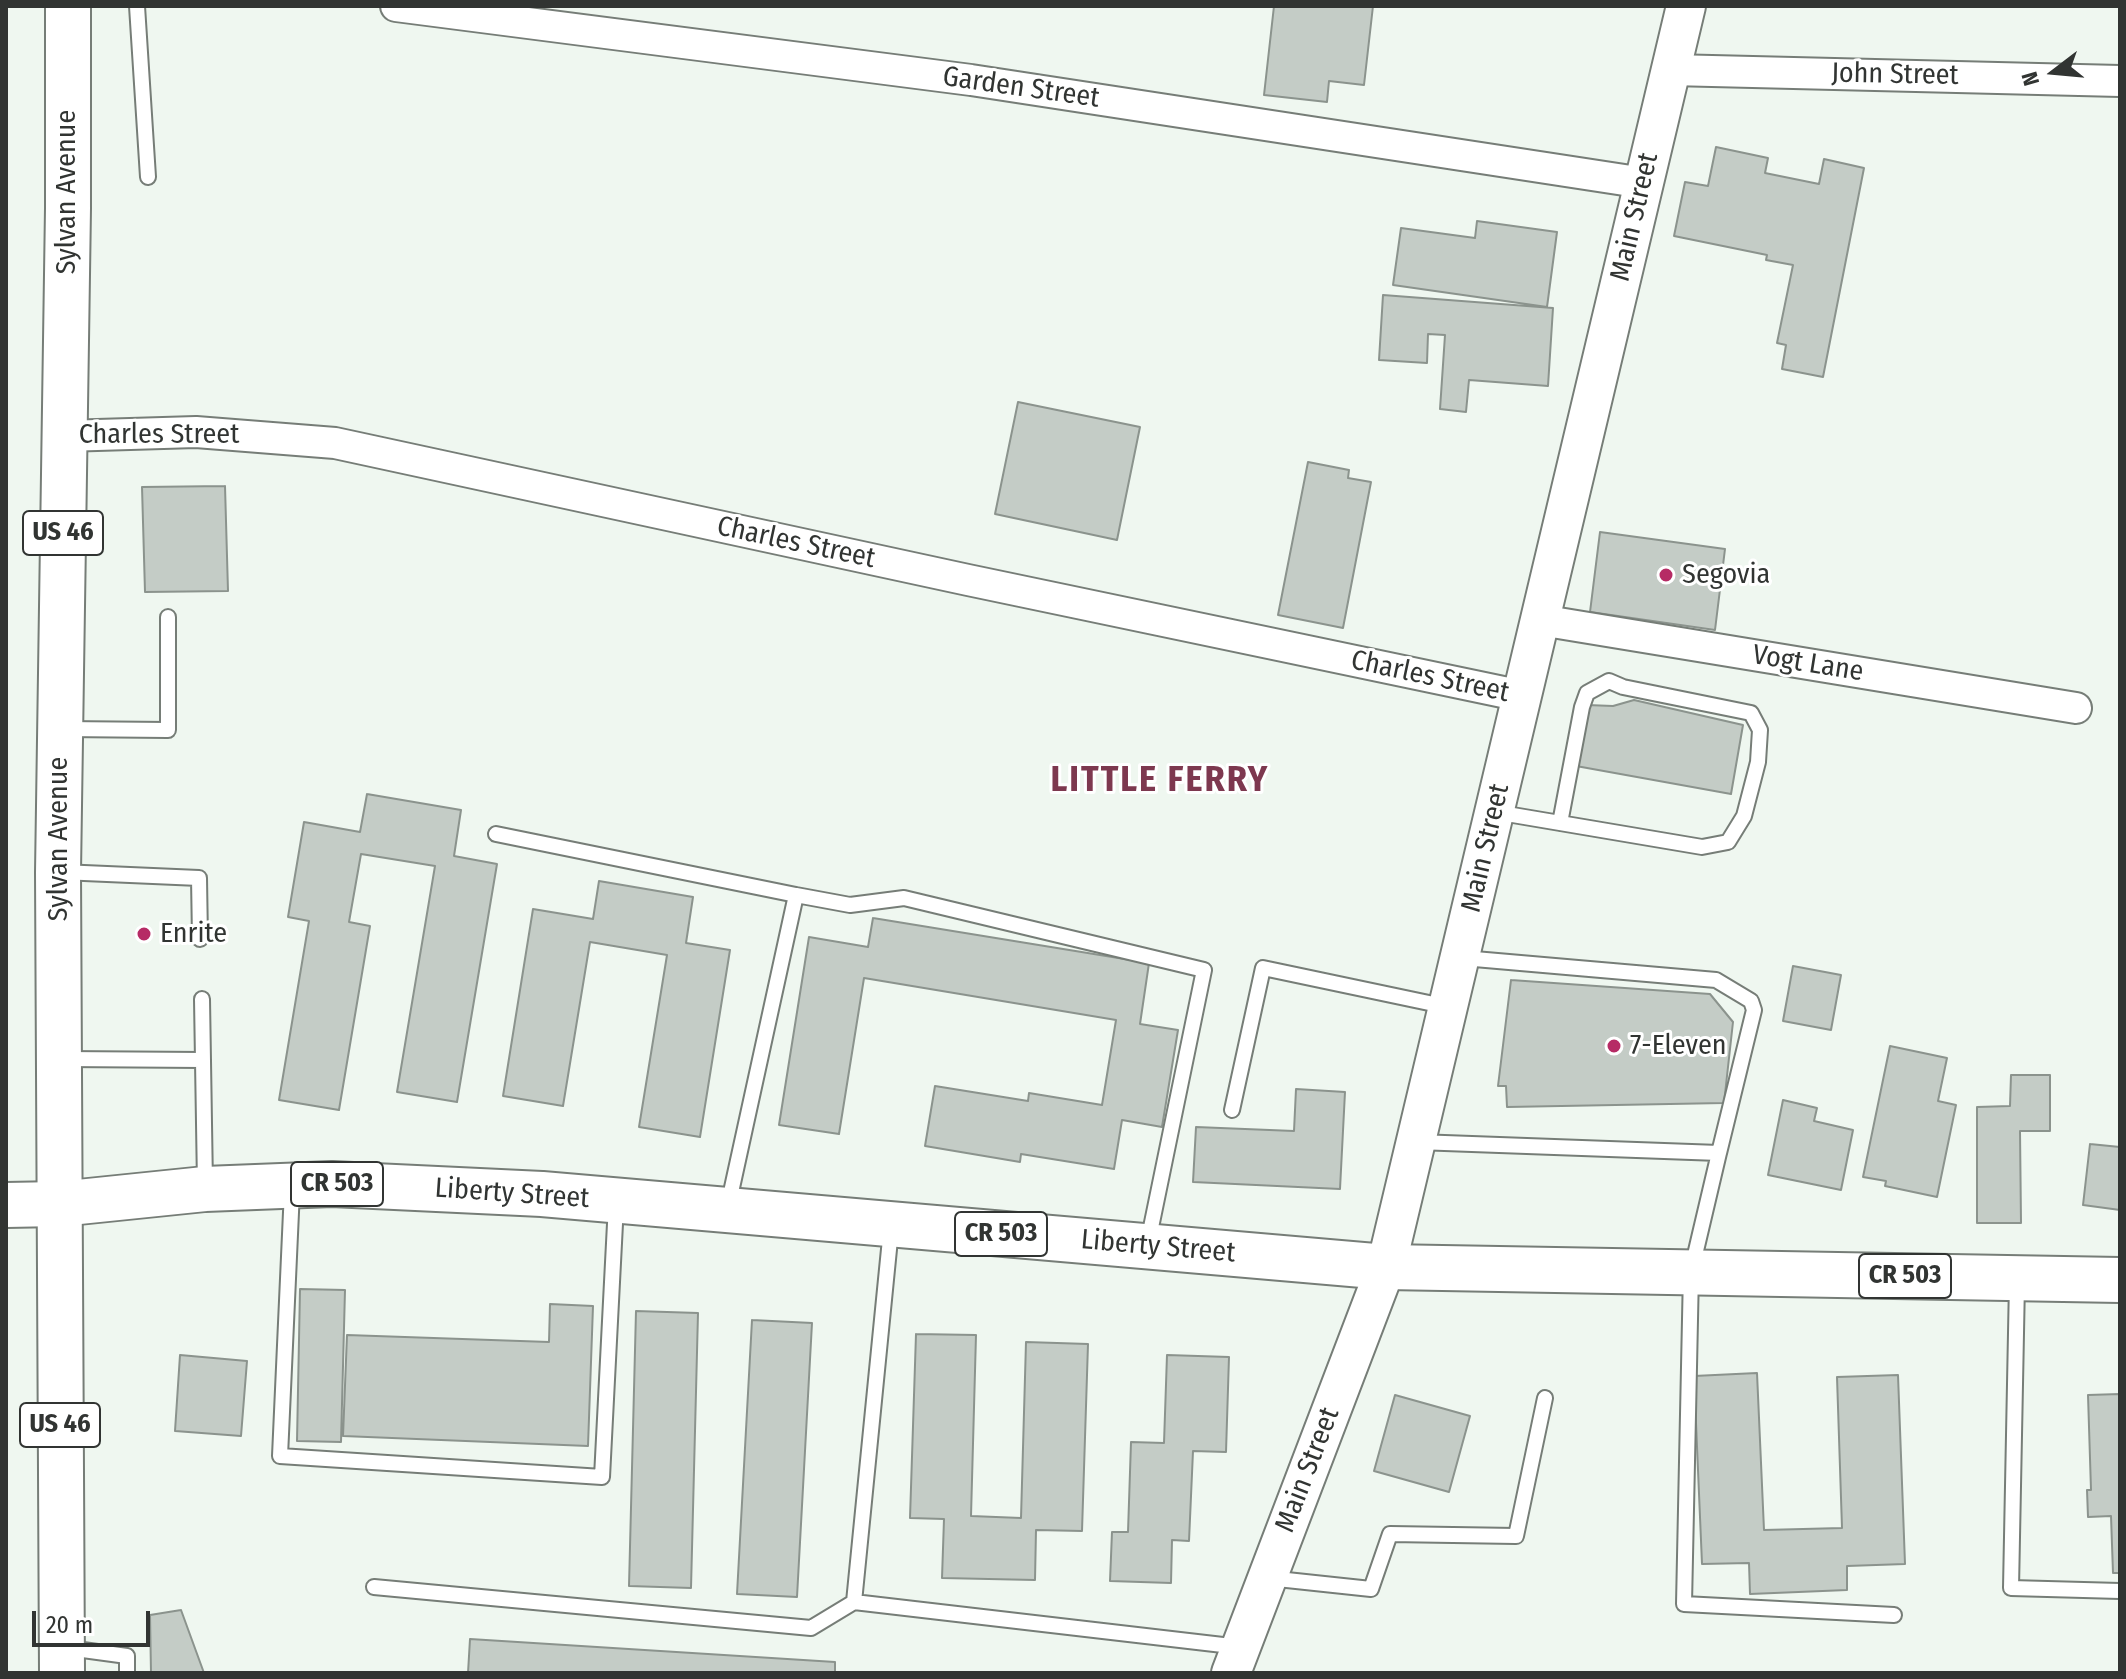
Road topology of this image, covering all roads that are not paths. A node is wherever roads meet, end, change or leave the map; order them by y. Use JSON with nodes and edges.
{"nodes":[{"id":1,"x":68,"y":6,"type":"edge"},
{"id":2,"x":137,"y":6,"type":"edge"},
{"id":3,"x":396,"y":6,"type":"edge"},
{"id":4,"x":1686,"y":6,"type":"edge"},
{"id":5,"x":1671,"y":70,"type":"junction"},
{"id":6,"x":2120,"y":81,"type":"edge"},
{"id":7,"x":148,"y":177,"type":"dead end"},
{"id":8,"x":1644,"y":183,"type":"junction"},
{"id":9,"x":64,"y":436,"type":"junction"},
{"id":10,"x":168,"y":617,"type":"dead end"},
{"id":11,"x":1540,"y":620,"type":"junction"},
{"id":12,"x":1522,"y":696,"type":"junction"},
{"id":13,"x":2076,"y":708,"type":"dead end"},
{"id":14,"x":59,"y":729,"type":"junction"},
{"id":15,"x":1494,"y":812,"type":"junction"},
{"id":16,"x":1560,"y":823,"type":"junction"},
{"id":17,"x":496,"y":834,"type":"dead end"},
{"id":18,"x":58,"y":872,"type":"junction"},
{"id":19,"x":796,"y":895,"type":"junction"},
{"id":20,"x":200,"y":939,"type":"dead end"},
{"id":21,"x":1460,"y":958,"type":"junction"},
{"id":22,"x":202,"y":999,"type":"dead end"},
{"id":23,"x":1448,"y":1007,"type":"junction"},
{"id":24,"x":58,"y":1059,"type":"junction"},
{"id":25,"x":203,"y":1060,"type":"junction"},
{"id":26,"x":1232,"y":1110,"type":"dead end"},
{"id":27,"x":1416,"y":1142,"type":"junction"},
{"id":28,"x":1719,"y":1153,"type":"junction"},
{"id":29,"x":292,"y":1185,"type":"junction"},
{"id":30,"x":205,"y":1189,"type":"junction"},
{"id":31,"x":616,"y":1201,"type":"junction"},
{"id":32,"x":59,"y":1204,"type":"junction"},
{"id":33,"x":6,"y":1205,"type":"edge"},
{"id":34,"x":727,"y":1210,"type":"junction"},
{"id":35,"x":892,"y":1224,"type":"junction"},
{"id":36,"x":1147,"y":1246,"type":"junction"},
{"id":37,"x":1386,"y":1267,"type":"junction"},
{"id":38,"x":1691,"y":1272,"type":"junction"},
{"id":39,"x":2017,"y":1278,"type":"junction"},
{"id":40,"x":2120,"y":1280,"type":"edge"},
{"id":41,"x":1545,"y":1398,"type":"dead end"},
{"id":42,"x":1267,"y":1578,"type":"junction"},
{"id":43,"x":374,"y":1587,"type":"dead end"},
{"id":44,"x":2120,"y":1591,"type":"edge"},
{"id":45,"x":854,"y":1602,"type":"junction"},
{"id":46,"x":1894,"y":1615,"type":"dead end"},
{"id":47,"x":62,"y":1660,"type":"edge"},
{"id":48,"x":1236,"y":1660,"type":"edge"},
{"id":49,"x":127,"y":1673,"type":"edge"}],
"edges":[{"from":1,"to":9,"type":"main road","name":"Sylvan Avenue","number":"US 46"},
{"from":2,"to":7,"type":"lane"},
{"from":3,"to":8,"type":"street","name":"Garden Street"},
{"from":4,"to":5,"type":"street","name":"Main Street"},
{"from":5,"to":6,"type":"street","name":"John Street"},
{"from":5,"to":8,"type":"street","name":"Main Street"},
{"from":8,"to":11,"type":"street","name":"Main Street"},
{"from":9,"to":12,"type":"street","name":"Charles Street"},
{"from":9,"to":14,"type":"main road","name":"Sylvan Avenue","number":"US 46"},
{"from":10,"to":14,"type":"lane"},
{"from":11,"to":12,"type":"street","name":"Main Street"},
{"from":11,"to":13,"type":"street","name":"Vogt Lane"},
{"from":12,"to":15,"type":"street","name":"Main Street"},
{"from":14,"to":18,"type":"main road","name":"Sylvan Avenue","number":"US 46"},
{"from":15,"to":16,"type":"lane"},
{"from":15,"to":21,"type":"street","name":"Main Street"},
{"from":16,"to":16,"type":"lane"},
{"from":17,"to":19,"type":"lane"},
{"from":18,"to":20,"type":"lane"},
{"from":18,"to":24,"type":"main road","name":"Sylvan Avenue","number":"US 46"},
{"from":19,"to":34,"type":"lane"},
{"from":19,"to":36,"type":"lane"},
{"from":21,"to":23,"type":"street","name":"Main Street"},
{"from":21,"to":28,"type":"lane"},
{"from":22,"to":25,"type":"lane"},
{"from":23,"to":26,"type":"lane"},
{"from":23,"to":27,"type":"street","name":"Main Street"},
{"from":24,"to":25,"type":"lane"},
{"from":24,"to":32,"type":"main road","name":"Sylvan Avenue","number":"US 46"},
{"from":25,"to":30,"type":"lane"},
{"from":27,"to":28,"type":"lane"},
{"from":27,"to":37,"type":"street","name":"Main Street"},
{"from":28,"to":38,"type":"lane"},
{"from":29,"to":30,"type":"main road","name":"Liberty Street","number":"CR 503"},
{"from":29,"to":31,"type":"main road","name":"Liberty Street","number":"CR 503"},
{"from":29,"to":31,"type":"lane"},
{"from":30,"to":32,"type":"main road","name":"Liberty Street","number":"CR 503"},
{"from":31,"to":34,"type":"main road","name":"Liberty Street","number":"CR 503"},
{"from":32,"to":33,"type":"main road","name":"Liberty Street","number":"CR 503"},
{"from":32,"to":47,"type":"main road","name":"Sylvan Avenue","number":"US 46"},
{"from":34,"to":35,"type":"main road","name":"Liberty Street","number":"CR 503"},
{"from":35,"to":36,"type":"main road","name":"Liberty Street","number":"CR 503"},
{"from":35,"to":45,"type":"lane"},
{"from":36,"to":37,"type":"main road","name":"Liberty Street","number":"CR 503"},
{"from":37,"to":38,"type":"main road","name":"Liberty Street","number":"CR 503"},
{"from":37,"to":42,"type":"street","name":"Main Street"},
{"from":38,"to":39,"type":"main road","name":"Liberty Street","number":"CR 503"},
{"from":38,"to":46,"type":"lane"},
{"from":39,"to":40,"type":"main road","name":"Liberty Street","number":"CR 503"},
{"from":39,"to":44,"type":"lane"},
{"from":41,"to":42,"type":"lane"},
{"from":42,"to":48,"type":"street","name":"Main Street"},
{"from":43,"to":45,"type":"lane"},
{"from":45,"to":48,"type":"lane"},
{"from":47,"to":49,"type":"lane"}]}
